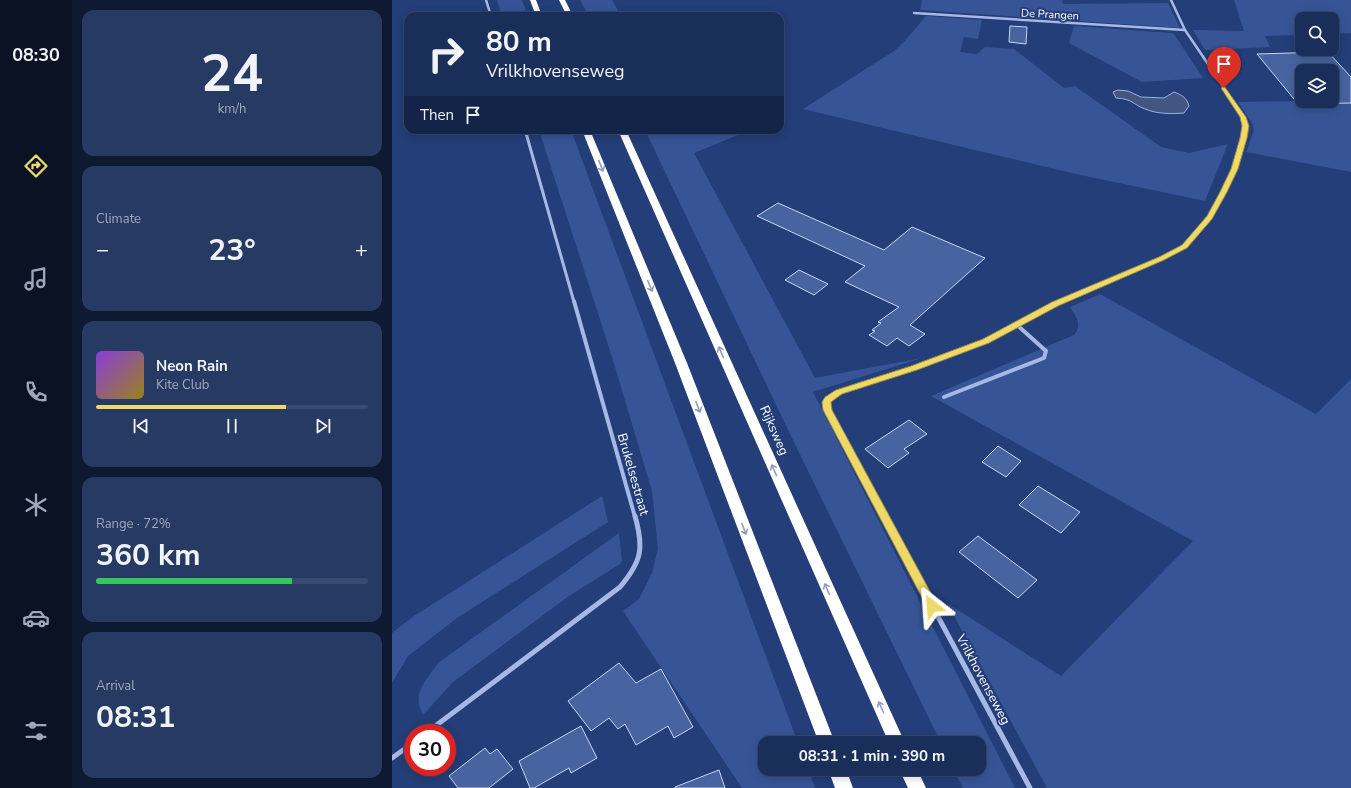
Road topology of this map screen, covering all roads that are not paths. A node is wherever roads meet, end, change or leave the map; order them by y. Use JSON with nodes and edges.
{"nodes":[{"id":1,"x":486,"y":0,"type":"edge"},
{"id":2,"x":533,"y":0,"type":"edge"},
{"id":3,"x":562,"y":0,"type":"edge"},
{"id":4,"x":1171,"y":0,"type":"edge"},
{"id":5,"x":490,"y":12,"type":"edge"},
{"id":6,"x":538,"y":12,"type":"edge"},
{"id":7,"x":568,"y":12,"type":"edge"},
{"id":8,"x":914,"y":13,"type":"dead end"},
{"id":9,"x":1185,"y":30,"type":"junction"},
{"id":10,"x":526,"y":134,"type":"edge"},
{"id":11,"x":588,"y":134,"type":"edge"},
{"id":12,"x":624,"y":134,"type":"edge"},
{"id":13,"x":1017,"y":325,"type":"junction"},
{"id":14,"x":944,"y":397,"type":"dead end"},
{"id":15,"x":438,"y":724,"type":"edge"},
{"id":16,"x":824,"y":736,"type":"edge"},
{"id":17,"x":894,"y":736,"type":"edge"},
{"id":18,"x":404,"y":749,"type":"edge"},
{"id":19,"x":392,"y":758,"type":"edge"},
{"id":20,"x":840,"y":776,"type":"edge"},
{"id":21,"x":911,"y":776,"type":"edge"},
{"id":22,"x":844,"y":788,"type":"edge"},
{"id":23,"x":917,"y":788,"type":"edge"},
{"id":24,"x":1030,"y":788,"type":"edge"}],
"edges":[{"from":1,"to":5,"type":"street"},
{"from":2,"to":6,"type":"highway"},
{"from":3,"to":7,"type":"highway"},
{"from":4,"to":9,"type":"street","name":"Vrilkhovenseweg"},
{"from":8,"to":9,"type":"street","name":"De Prangen"},
{"from":9,"to":13,"type":"street","name":"Vrilkhovenseweg"},
{"from":10,"to":15,"type":"street","name":"Brukelsestraat"},
{"from":11,"to":16,"type":"highway","one_way":true},
{"from":17,"to":12,"type":"highway","name":"Rijksweg","one_way":true},
{"from":13,"to":14,"type":"street"},
{"from":13,"to":24,"type":"street","name":"Vrilkhovenseweg"},
{"from":18,"to":19,"type":"street"},
{"from":20,"to":22,"type":"highway"},
{"from":21,"to":23,"type":"highway"}]}
